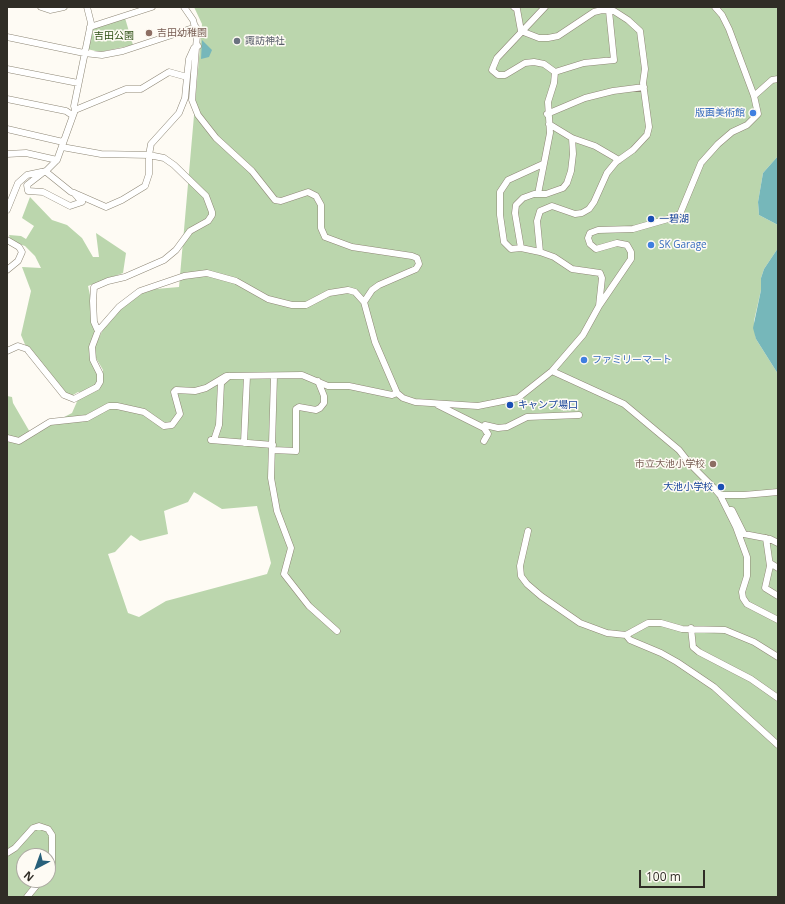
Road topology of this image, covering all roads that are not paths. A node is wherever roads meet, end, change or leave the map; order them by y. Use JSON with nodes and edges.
{"nodes":[{"id":1,"x":41,"y":7,"type":"edge"},
{"id":2,"x":64,"y":7,"type":"edge"},
{"id":3,"x":87,"y":7,"type":"edge"},
{"id":4,"x":152,"y":7,"type":"edge"},
{"id":5,"x":184,"y":7,"type":"edge"},
{"id":6,"x":514,"y":7,"type":"edge"},
{"id":7,"x":545,"y":7,"type":"edge"},
{"id":8,"x":715,"y":7,"type":"edge"},
{"id":9,"x":609,"y":10,"type":"junction"},
{"id":10,"x":90,"y":27,"type":"junction"},
{"id":11,"x":196,"y":27,"type":"junction"},
{"id":12,"x":521,"y":31,"type":"junction"},
{"id":13,"x":7,"y":37,"type":"edge"},
{"id":14,"x":198,"y":46,"type":"junction"},
{"id":15,"x":84,"y":53,"type":"junction"},
{"id":16,"x":7,"y":69,"type":"edge"},
{"id":17,"x":554,"y":72,"type":"junction"},
{"id":18,"x":187,"y":77,"type":"junction"},
{"id":19,"x":778,"y":79,"type":"edge"},
{"id":20,"x":78,"y":83,"type":"junction"},
{"id":21,"x":644,"y":87,"type":"junction"},
{"id":22,"x":754,"y":96,"type":"junction"},
{"id":23,"x":7,"y":99,"type":"edge"},
{"id":24,"x":74,"y":113,"type":"junction"},
{"id":25,"x":547,"y":114,"type":"junction"},
{"id":26,"x":549,"y":124,"type":"junction"},
{"id":27,"x":7,"y":129,"type":"edge"},
{"id":28,"x":572,"y":138,"type":"junction"},
{"id":29,"x":63,"y":145,"type":"junction"},
{"id":30,"x":7,"y":154,"type":"edge"},
{"id":31,"x":149,"y":155,"type":"junction"},
{"id":32,"x":57,"y":160,"type":"junction"},
{"id":33,"x":619,"y":160,"type":"junction"},
{"id":34,"x":543,"y":164,"type":"junction"},
{"id":35,"x":45,"y":171,"type":"junction"},
{"id":36,"x":74,"y":193,"type":"junction"},
{"id":37,"x":538,"y":194,"type":"junction"},
{"id":38,"x":7,"y":210,"type":"edge"},
{"id":39,"x":7,"y":240,"type":"edge"},
{"id":40,"x":521,"y":248,"type":"junction"},
{"id":41,"x":540,"y":252,"type":"junction"},
{"id":42,"x":7,"y":270,"type":"edge"},
{"id":43,"x":364,"y":302,"type":"junction"},
{"id":44,"x":600,"y":306,"type":"junction"},
{"id":45,"x":98,"y":331,"type":"junction"},
{"id":46,"x":7,"y":351,"type":"edge"},
{"id":47,"x":552,"y":371,"type":"junction"},
{"id":48,"x":229,"y":376,"type":"junction"},
{"id":49,"x":247,"y":376,"type":"junction"},
{"id":50,"x":274,"y":376,"type":"junction"},
{"id":51,"x":318,"y":381,"type":"junction"},
{"id":52,"x":397,"y":393,"type":"junction"},
{"id":53,"x":436,"y":404,"type":"junction"},
{"id":54,"x":579,"y":415,"type":"dead end"},
{"id":55,"x":484,"y":428,"type":"junction"},
{"id":56,"x":7,"y":438,"type":"edge"},
{"id":57,"x":484,"y":441,"type":"dead end"},
{"id":58,"x":244,"y":443,"type":"junction"},
{"id":59,"x":273,"y":447,"type":"junction"},
{"id":60,"x":778,"y":492,"type":"edge"},
{"id":61,"x":720,"y":495,"type":"junction"},
{"id":62,"x":727,"y":510,"type":"junction"},
{"id":63,"x":528,"y":531,"type":"dead end"},
{"id":64,"x":766,"y":538,"type":"junction"},
{"id":65,"x":778,"y":543,"type":"edge"},
{"id":66,"x":770,"y":563,"type":"junction"},
{"id":67,"x":778,"y":568,"type":"edge"},
{"id":68,"x":778,"y":596,"type":"edge"},
{"id":69,"x":778,"y":620,"type":"edge"},
{"id":70,"x":691,"y":628,"type":"junction"},
{"id":71,"x":337,"y":631,"type":"dead end"},
{"id":72,"x":626,"y":635,"type":"junction"},
{"id":73,"x":778,"y":657,"type":"edge"},
{"id":74,"x":778,"y":697,"type":"edge"},
{"id":75,"x":778,"y":745,"type":"edge"},
{"id":76,"x":52,"y":848,"type":"edge"},
{"id":77,"x":7,"y":853,"type":"edge"},
{"id":78,"x":34,"y":888,"type":"edge"},
{"id":79,"x":27,"y":897,"type":"edge"}],
"edges":[{"from":1,"to":2,"type":"street"},
{"from":3,"to":10,"type":"street"},
{"from":4,"to":10,"type":"street"},
{"from":5,"to":11,"type":"street"},
{"from":6,"to":12,"type":"street"},
{"from":7,"to":12,"type":"street"},
{"from":8,"to":22,"type":"street"},
{"from":9,"to":12,"type":"street"},
{"from":9,"to":17,"type":"street"},
{"from":9,"to":21,"type":"street"},
{"from":10,"to":15,"type":"street"},
{"from":11,"to":14,"type":"street"},
{"from":11,"to":15,"type":"street"},
{"from":12,"to":17,"type":"street"},
{"from":13,"to":15,"type":"street"},
{"from":14,"to":18,"type":"street"},
{"from":14,"to":43,"type":"street"},
{"from":15,"to":20,"type":"street"},
{"from":16,"to":20,"type":"street"},
{"from":17,"to":25,"type":"street"},
{"from":18,"to":24,"type":"street"},
{"from":18,"to":31,"type":"street"},
{"from":19,"to":22,"type":"street"},
{"from":20,"to":24,"type":"street"},
{"from":21,"to":25,"type":"street"},
{"from":21,"to":33,"type":"street"},
{"from":22,"to":44,"type":"street"},
{"from":23,"to":24,"type":"street"},
{"from":24,"to":29,"type":"street"},
{"from":25,"to":26,"type":"street"},
{"from":26,"to":28,"type":"street"},
{"from":26,"to":34,"type":"street"},
{"from":27,"to":29,"type":"street"},
{"from":28,"to":33,"type":"street"},
{"from":28,"to":37,"type":"street"},
{"from":29,"to":31,"type":"street"},
{"from":29,"to":32,"type":"street"},
{"from":30,"to":32,"type":"street"},
{"from":31,"to":36,"type":"street"},
{"from":31,"to":45,"type":"street"},
{"from":32,"to":35,"type":"street"},
{"from":33,"to":41,"type":"street"},
{"from":34,"to":37,"type":"street"},
{"from":34,"to":40,"type":"street"},
{"from":35,"to":36,"type":"street"},
{"from":35,"to":36,"type":"street"},
{"from":35,"to":38,"type":"street"},
{"from":37,"to":40,"type":"street"},
{"from":39,"to":42,"type":"street"},
{"from":40,"to":41,"type":"street"},
{"from":41,"to":44,"type":"street"},
{"from":43,"to":45,"type":"street"},
{"from":43,"to":52,"type":"street"},
{"from":44,"to":47,"type":"street"},
{"from":45,"to":46,"type":"street"},
{"from":47,"to":53,"type":"street"},
{"from":47,"to":61,"type":"street"},
{"from":48,"to":49,"type":"street"},
{"from":48,"to":56,"type":"street"},
{"from":48,"to":58,"type":"street"},
{"from":49,"to":50,"type":"street"},
{"from":49,"to":58,"type":"street"},
{"from":50,"to":51,"type":"street"},
{"from":50,"to":59,"type":"street"},
{"from":51,"to":52,"type":"street"},
{"from":51,"to":59,"type":"street"},
{"from":52,"to":53,"type":"street"},
{"from":53,"to":55,"type":"street"},
{"from":54,"to":55,"type":"street"},
{"from":55,"to":57,"type":"street"},
{"from":58,"to":59,"type":"street"},
{"from":59,"to":71,"type":"street"},
{"from":60,"to":61,"type":"street"},
{"from":61,"to":62,"type":"street"},
{"from":62,"to":64,"type":"street"},
{"from":62,"to":69,"type":"street"},
{"from":63,"to":72,"type":"street"},
{"from":64,"to":65,"type":"street"},
{"from":64,"to":66,"type":"street"},
{"from":66,"to":67,"type":"street"},
{"from":66,"to":68,"type":"street"},
{"from":70,"to":72,"type":"street"},
{"from":70,"to":73,"type":"street"},
{"from":70,"to":74,"type":"street"},
{"from":72,"to":75,"type":"street"},
{"from":76,"to":77,"type":"street"},
{"from":78,"to":79,"type":"street"}]}
